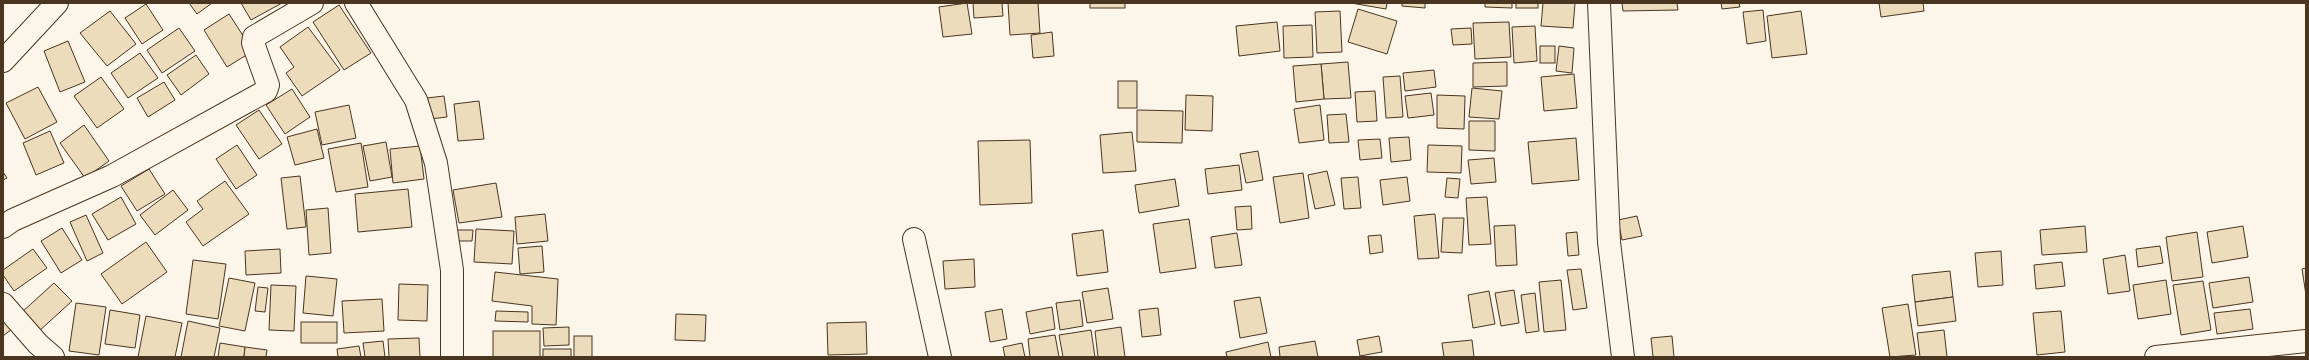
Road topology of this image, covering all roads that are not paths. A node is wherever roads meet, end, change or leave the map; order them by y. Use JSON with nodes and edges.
{"nodes":[{"id":1,"x":57,"y":3,"type":"edge"},
{"id":2,"x":312,"y":3,"type":"edge"},
{"id":3,"x":356,"y":3,"type":"edge"},
{"id":4,"x":1599,"y":3,"type":"edge"},
{"id":5,"x":3,"y":61,"type":"edge"},
{"id":6,"x":3,"y":227,"type":"edge"},
{"id":7,"x":914,"y":240,"type":"dead end"},
{"id":8,"x":3,"y":304,"type":"edge"},
{"id":9,"x":2306,"y":341,"type":"edge"},
{"id":10,"x":53,"y":357,"type":"edge"},
{"id":11,"x":452,"y":357,"type":"edge"},
{"id":12,"x":940,"y":357,"type":"edge"},
{"id":13,"x":1623,"y":357,"type":"edge"},
{"id":14,"x":2156,"y":357,"type":"edge"}],
"edges":[{"from":1,"to":5,"type":"street"},
{"from":2,"to":6,"type":"street"},
{"from":3,"to":11,"type":"street"},
{"from":4,"to":13,"type":"street"},
{"from":7,"to":12,"type":"street"},
{"from":8,"to":10,"type":"street"},
{"from":9,"to":14,"type":"street"}]}
